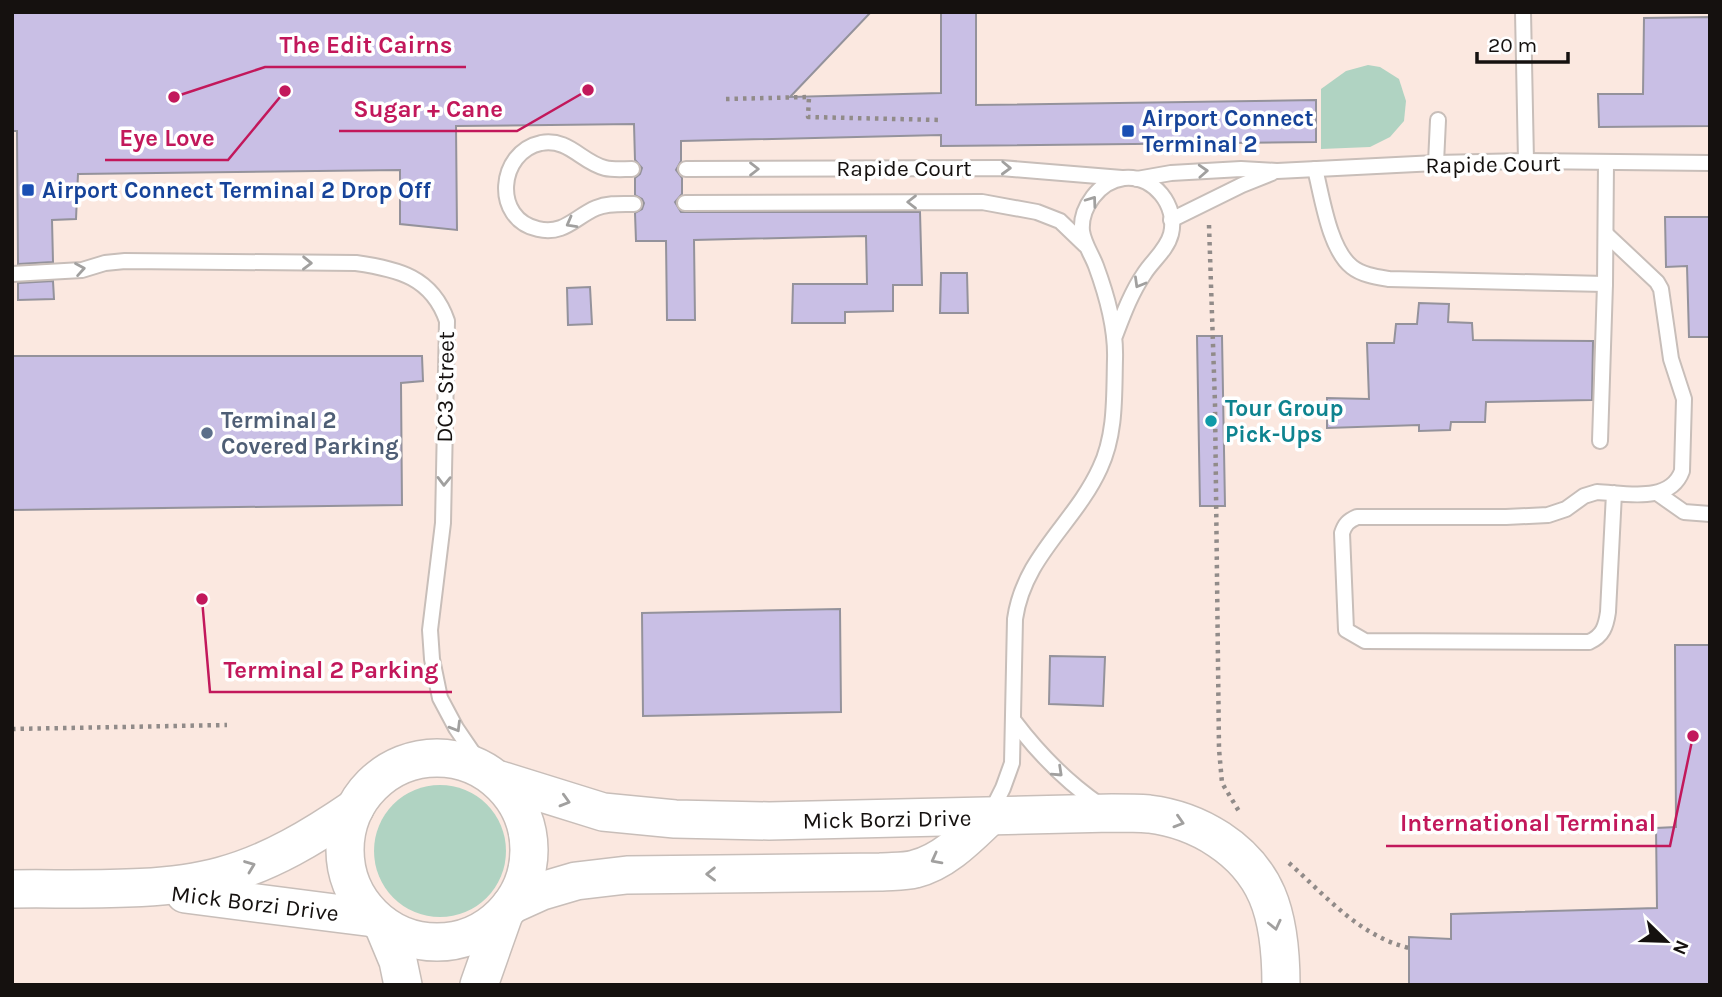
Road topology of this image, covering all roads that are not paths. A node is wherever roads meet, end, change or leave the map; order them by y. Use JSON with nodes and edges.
{"nodes":[{"id":1,"x":1523,"y":12,"type":"edge"},
{"id":2,"x":1438,"y":120,"type":"dead end"},
{"id":3,"x":1526,"y":161,"type":"junction"},
{"id":4,"x":1436,"y":163,"type":"junction"},
{"id":5,"x":1606,"y":163,"type":"junction"},
{"id":6,"x":1710,"y":163,"type":"edge"},
{"id":7,"x":632,"y":169,"type":"dead end"},
{"id":8,"x":686,"y":169,"type":"dead end"},
{"id":9,"x":1315,"y":169,"type":"junction"},
{"id":10,"x":1277,"y":172,"type":"junction"},
{"id":11,"x":1128,"y":178,"type":"junction"},
{"id":12,"x":634,"y":204,"type":"dead end"},
{"id":13,"x":685,"y":204,"type":"dead end"},
{"id":14,"x":1171,"y":220,"type":"junction"},
{"id":15,"x":1606,"y":234,"type":"junction"},
{"id":16,"x":1088,"y":249,"type":"junction"},
{"id":17,"x":12,"y":274,"type":"edge"},
{"id":18,"x":1605,"y":284,"type":"junction"},
{"id":19,"x":1115,"y":336,"type":"junction"},
{"id":20,"x":1600,"y":441,"type":"dead end"},
{"id":21,"x":1614,"y":493,"type":"junction"},
{"id":22,"x":1657,"y":493,"type":"junction"},
{"id":23,"x":1710,"y":514,"type":"edge"},
{"id":24,"x":1014,"y":721,"type":"junction"},
{"id":25,"x":493,"y":776,"type":"junction"},
{"id":26,"x":355,"y":808,"type":"junction"},
{"id":27,"x":1112,"y":813,"type":"junction"},
{"id":28,"x":989,"y":817,"type":"junction"},
{"id":29,"x":135,"y":888,"type":"junction"},
{"id":30,"x":12,"y":889,"type":"edge"},
{"id":31,"x":507,"y":910,"type":"junction"},
{"id":32,"x":379,"y":922,"type":"junction"},
{"id":33,"x":403,"y":985,"type":"edge"},
{"id":34,"x":479,"y":985,"type":"edge"},
{"id":35,"x":1281,"y":985,"type":"edge"}],
"edges":[{"from":1,"to":3,"type":"lane"},
{"from":2,"to":4,"type":"lane"},
{"from":3,"to":4,"type":"lane","name":"Rapide Court"},
{"from":3,"to":5,"type":"lane","name":"Rapide Court"},
{"from":4,"to":9,"type":"lane","name":"Rapide Court"},
{"from":5,"to":6,"type":"lane","name":"Rapide Court"},
{"from":5,"to":15,"type":"lane"},
{"from":12,"to":7,"type":"lane","one_way":true},
{"from":8,"to":11,"type":"lane","name":"Rapide Court","one_way":true},
{"from":9,"to":10,"type":"lane","name":"Rapide Court"},
{"from":9,"to":18,"type":"lane"},
{"from":11,"to":10,"type":"lane","name":"Rapide Court","one_way":true},
{"from":10,"to":14,"type":"lane","name":"Rapide Court"},
{"from":11,"to":14,"type":"lane"},
{"from":16,"to":11,"type":"lane","one_way":true},
{"from":16,"to":13,"type":"lane","name":"Rapide Court","one_way":true},
{"from":14,"to":19,"type":"lane","one_way":true},
{"from":15,"to":18,"type":"lane"},
{"from":15,"to":22,"type":"lane"},
{"from":16,"to":19,"type":"lane"},
{"from":17,"to":25,"type":"lane","name":"DC3 Street","one_way":true},
{"from":18,"to":20,"type":"lane"},
{"from":19,"to":24,"type":"lane"},
{"from":21,"to":21,"type":"lane"},
{"from":21,"to":22,"type":"lane"},
{"from":22,"to":23,"type":"lane"},
{"from":24,"to":27,"type":"lane","one_way":true},
{"from":24,"to":28,"type":"lane"},
{"from":25,"to":26,"type":"street"},
{"from":25,"to":28,"type":"street","name":"Mick Borzi Drive","one_way":true},
{"from":25,"to":31,"type":"street"},
{"from":29,"to":26,"type":"street","name":"Mick Borzi Drive","one_way":true},
{"from":26,"to":32,"type":"street"},
{"from":27,"to":28,"type":"street"},
{"from":27,"to":35,"type":"street","one_way":true},
{"from":28,"to":31,"type":"street","name":"Mick Borzi Drive","one_way":true},
{"from":29,"to":30,"type":"street","name":"Mick Borzi Drive"},
{"from":29,"to":32,"type":"street","name":"Mick Borzi Drive"},
{"from":31,"to":32,"type":"street"},
{"from":31,"to":34,"type":"street"},
{"from":32,"to":33,"type":"street"}]}
